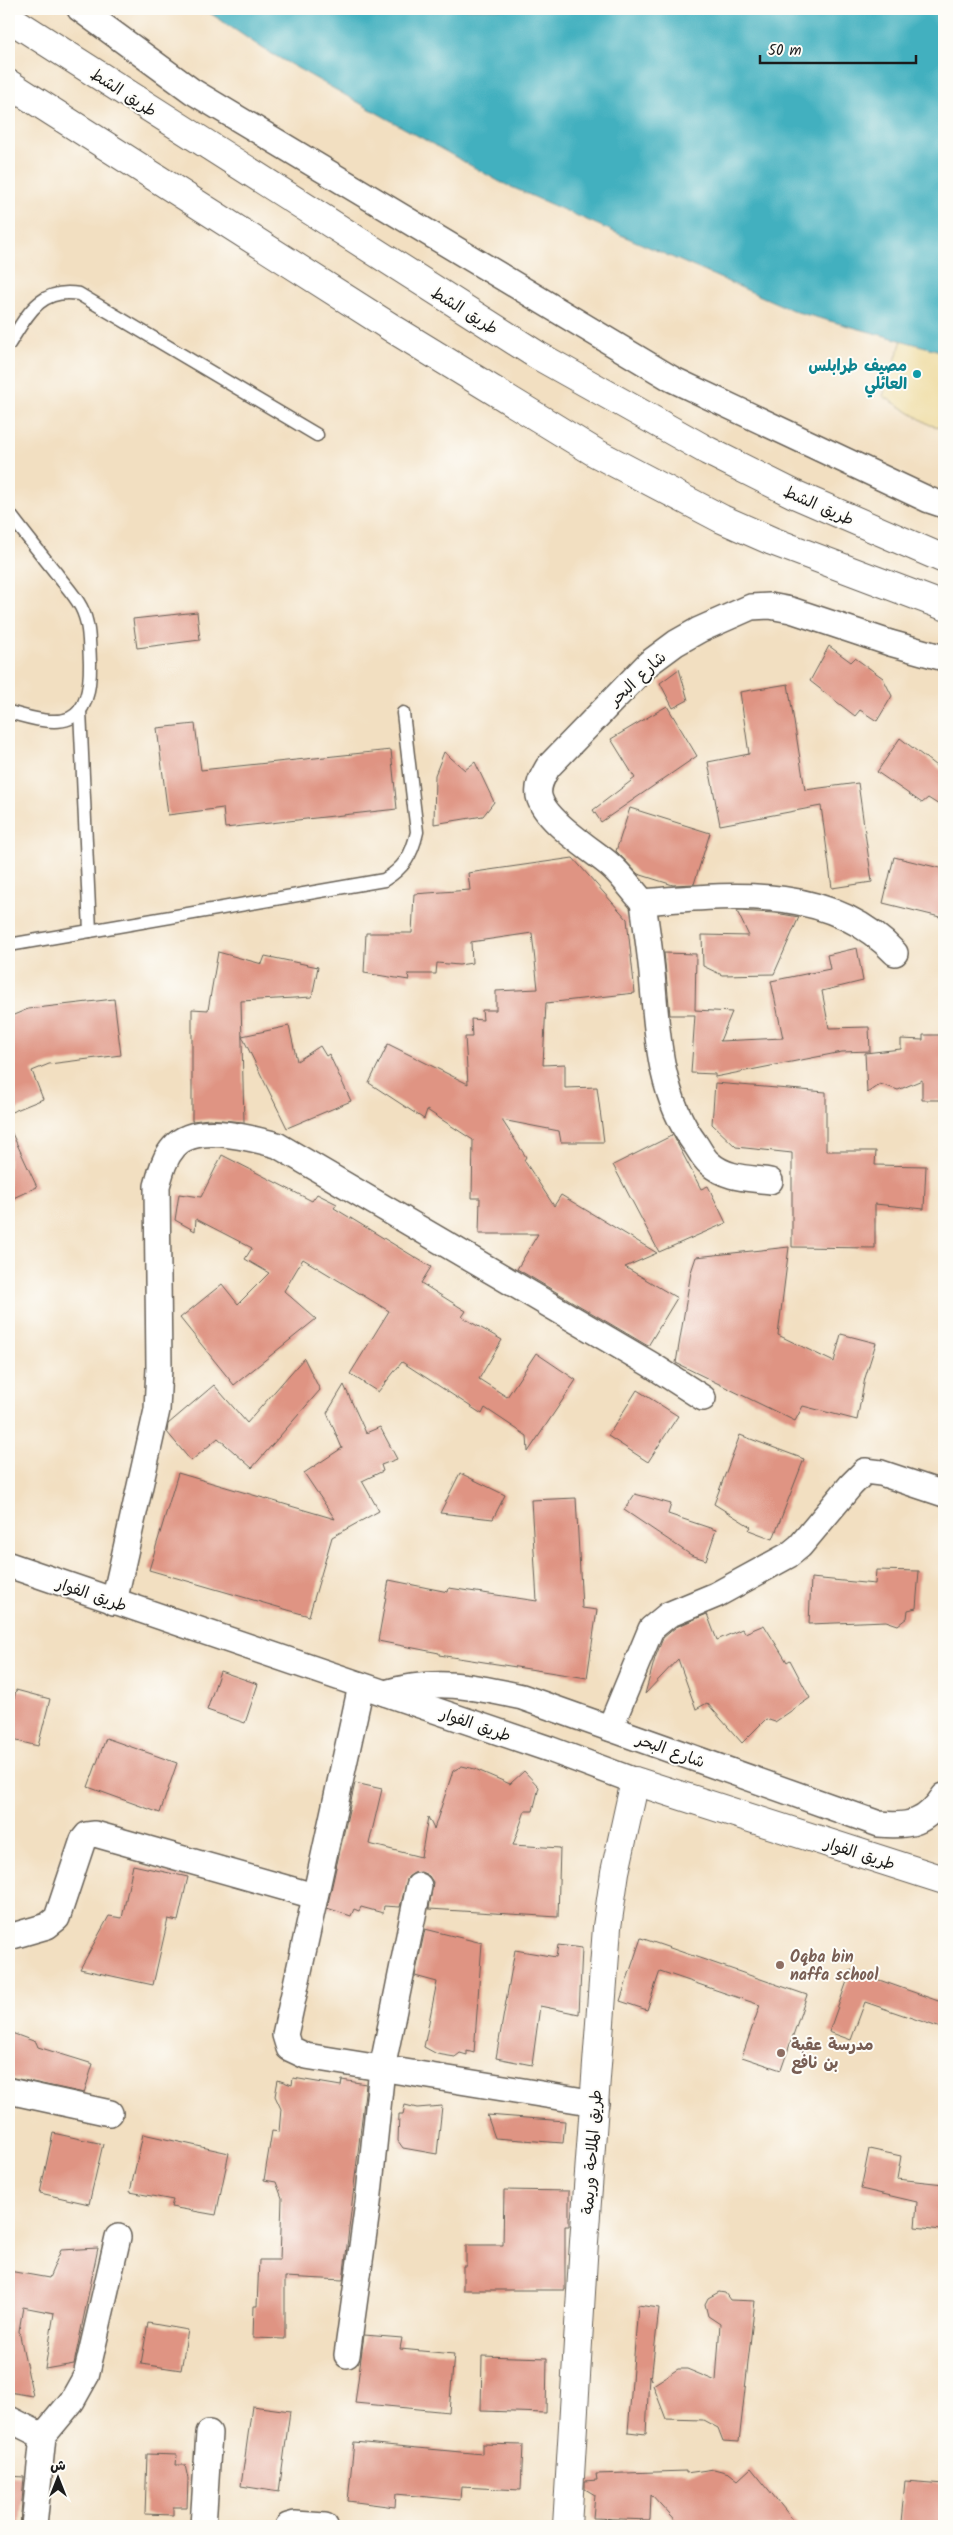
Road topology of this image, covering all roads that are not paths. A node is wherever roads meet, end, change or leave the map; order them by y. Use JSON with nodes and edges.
{"nodes":[{"id":1,"x":80,"y":9,"type":"edge"},
{"id":2,"x":9,"y":18,"type":"edge"},
{"id":3,"x":9,"y":84,"type":"edge"},
{"id":4,"x":9,"y":344,"type":"edge"},
{"id":5,"x":317,"y":435,"type":"dead end"},
{"id":6,"x":944,"y":504,"type":"edge"},
{"id":7,"x":9,"y":513,"type":"edge"},
{"id":8,"x":944,"y":559,"type":"edge"},
{"id":9,"x":944,"y":606,"type":"edge"},
{"id":10,"x":944,"y":658,"type":"edge"},
{"id":11,"x":80,"y":710,"type":"junction"},
{"id":12,"x":9,"y":712,"type":"edge"},
{"id":13,"x":403,"y":714,"type":"dead end"},
{"id":14,"x":643,"y":902,"type":"junction"},
{"id":15,"x":90,"y":931,"type":"junction"},
{"id":16,"x":9,"y":945,"type":"edge"},
{"id":17,"x":895,"y":953,"type":"dead end"},
{"id":18,"x":770,"y":1181,"type":"dead end"},
{"id":19,"x":704,"y":1398,"type":"dead end"},
{"id":20,"x":944,"y":1494,"type":"edge"},
{"id":21,"x":9,"y":1565,"type":"edge"},
{"id":22,"x":114,"y":1602,"type":"junction"},
{"id":23,"x":361,"y":1686,"type":"junction"},
{"id":24,"x":385,"y":1693,"type":"junction"},
{"id":25,"x":610,"y":1728,"type":"junction"},
{"id":26,"x":635,"y":1780,"type":"junction"},
{"id":27,"x":944,"y":1796,"type":"edge"},
{"id":28,"x":944,"y":1880,"type":"edge"},
{"id":29,"x":419,"y":1886,"type":"dead end"},
{"id":30,"x":314,"y":1896,"type":"junction"},
{"id":31,"x":9,"y":1937,"type":"edge"},
{"id":32,"x":382,"y":2069,"type":"junction"},
{"id":33,"x":9,"y":2091,"type":"edge"},
{"id":34,"x":596,"y":2103,"type":"junction"},
{"id":35,"x":110,"y":2113,"type":"dead end"},
{"id":36,"x":118,"y":2237,"type":"dead end"},
{"id":37,"x":347,"y":2354,"type":"dead end"},
{"id":38,"x":9,"y":2419,"type":"edge"},
{"id":39,"x":209,"y":2433,"type":"dead end"},
{"id":40,"x":43,"y":2436,"type":"junction"},
{"id":41,"x":34,"y":2526,"type":"edge"},
{"id":42,"x":203,"y":2526,"type":"edge"},
{"id":43,"x":288,"y":2526,"type":"edge"},
{"id":44,"x":325,"y":2526,"type":"edge"},
{"id":45,"x":567,"y":2526,"type":"edge"}],
"edges":[{"from":1,"to":6,"type":"street"},
{"from":2,"to":8,"type":"main road","name":"طريق الشط"},
{"from":3,"to":9,"type":"main road"},
{"from":4,"to":5,"type":"lane"},
{"from":7,"to":11,"type":"lane"},
{"from":10,"to":14,"type":"street","name":"شارع البحر"},
{"from":11,"to":12,"type":"lane"},
{"from":11,"to":15,"type":"lane"},
{"from":13,"to":15,"type":"lane"},
{"from":14,"to":17,"type":"street"},
{"from":14,"to":18,"type":"street"},
{"from":15,"to":16,"type":"lane"},
{"from":19,"to":22,"type":"street"},
{"from":20,"to":25,"type":"street"},
{"from":21,"to":22,"type":"street","name":"طريق الفوار"},
{"from":22,"to":23,"type":"street","name":"طريق الفوار"},
{"from":23,"to":24,"type":"street","name":"طريق الفوار"},
{"from":23,"to":30,"type":"street"},
{"from":24,"to":25,"type":"street","name":"شارع البحر"},
{"from":24,"to":26,"type":"street","name":"طريق الفوار"},
{"from":25,"to":27,"type":"street","name":"شارع البحر"},
{"from":26,"to":28,"type":"main road","name":"طريق الفوار"},
{"from":26,"to":34,"type":"main road","name":"طريق الملاحة وريمة"},
{"from":29,"to":32,"type":"street"},
{"from":30,"to":31,"type":"street"},
{"from":30,"to":32,"type":"street"},
{"from":32,"to":34,"type":"street"},
{"from":32,"to":37,"type":"street"},
{"from":33,"to":35,"type":"street"},
{"from":34,"to":45,"type":"main road","name":"طريق الملاحة وريمة"},
{"from":36,"to":40,"type":"street"},
{"from":38,"to":40,"type":"street"},
{"from":39,"to":42,"type":"street"},
{"from":40,"to":41,"type":"street"},
{"from":43,"to":44,"type":"street"}]}
